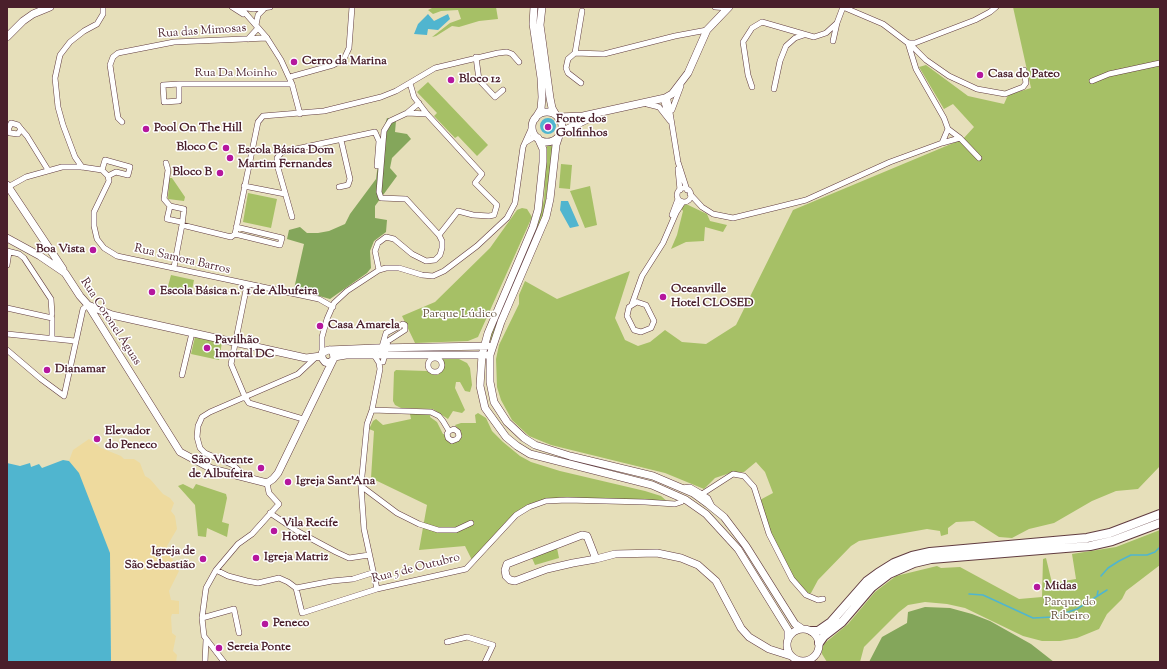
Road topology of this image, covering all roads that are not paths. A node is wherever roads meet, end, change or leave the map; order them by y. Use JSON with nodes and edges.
{"nodes":[{"id":1,"x":50,"y":7,"type":"edge"},
{"id":2,"x":103,"y":7,"type":"edge"},
{"id":3,"x":232,"y":7,"type":"edge"},
{"id":4,"x":240,"y":7,"type":"edge"},
{"id":5,"x":270,"y":7,"type":"edge"},
{"id":6,"x":352,"y":7,"type":"edge"},
{"id":7,"x":534,"y":7,"type":"edge"},
{"id":8,"x":542,"y":7,"type":"edge"},
{"id":9,"x":715,"y":7,"type":"edge"},
{"id":10,"x":996,"y":7,"type":"edge"},
{"id":11,"x":729,"y":8,"type":"edge"},
{"id":12,"x":264,"y":9,"type":"junction"},
{"id":13,"x":582,"y":11,"type":"dead end"},
{"id":14,"x":247,"y":17,"type":"junction"},
{"id":15,"x":837,"y":23,"type":"junction"},
{"id":16,"x":257,"y":27,"type":"junction"},
{"id":17,"x":707,"y":30,"type":"junction"},
{"id":18,"x":804,"y":35,"type":"junction"},
{"id":19,"x":7,"y":37,"type":"edge"},
{"id":20,"x":267,"y":38,"type":"junction"},
{"id":21,"x":248,"y":39,"type":"junction"},
{"id":22,"x":833,"y":41,"type":"dead end"},
{"id":23,"x":908,"y":43,"type":"junction"},
{"id":24,"x":575,"y":53,"type":"junction"},
{"id":25,"x":476,"y":57,"type":"junction"},
{"id":26,"x":519,"y":62,"type":"dead end"},
{"id":27,"x":1160,"y":63,"type":"edge"},
{"id":28,"x":1024,"y":70,"type":"dead end"},
{"id":29,"x":688,"y":73,"type":"junction"},
{"id":30,"x":290,"y":77,"type":"junction"},
{"id":31,"x":1092,"y":81,"type":"dead end"},
{"id":32,"x":410,"y":83,"type":"junction"},
{"id":33,"x":581,"y":83,"type":"dead end"},
{"id":34,"x":179,"y":84,"type":"junction"},
{"id":35,"x":292,"y":84,"type":"junction"},
{"id":36,"x":752,"y":87,"type":"dead end"},
{"id":37,"x":774,"y":89,"type":"dead end"},
{"id":38,"x":503,"y":90,"type":"dead end"},
{"id":39,"x":665,"y":98,"type":"junction"},
{"id":40,"x":419,"y":102,"type":"junction"},
{"id":41,"x":639,"y":103,"type":"junction"},
{"id":42,"x":605,"y":111,"type":"junction"},
{"id":43,"x":406,"y":113,"type":"junction"},
{"id":44,"x":300,"y":114,"type":"junction"},
{"id":45,"x":427,"y":114,"type":"junction"},
{"id":46,"x":557,"y":116,"type":"junction"},
{"id":47,"x":535,"y":118,"type":"junction"},
{"id":48,"x":671,"y":121,"type":"junction"},
{"id":49,"x":122,"y":122,"type":"dead end"},
{"id":50,"x":532,"y":127,"type":"junction"},
{"id":51,"x":21,"y":129,"type":"junction"},
{"id":52,"x":948,"y":129,"type":"junction"},
{"id":53,"x":15,"y":134,"type":"junction"},
{"id":54,"x":560,"y":134,"type":"junction"},
{"id":55,"x":27,"y":136,"type":"junction"},
{"id":56,"x":537,"y":137,"type":"junction"},
{"id":57,"x":960,"y":138,"type":"junction"},
{"id":58,"x":341,"y":140,"type":"junction"},
{"id":59,"x":526,"y":142,"type":"junction"},
{"id":60,"x":942,"y":143,"type":"junction"},
{"id":61,"x":979,"y":158,"type":"dead end"},
{"id":62,"x":678,"y":162,"type":"junction"},
{"id":63,"x":166,"y":163,"type":"dead end"},
{"id":64,"x":377,"y":166,"type":"dead end"},
{"id":65,"x":82,"y":167,"type":"junction"},
{"id":66,"x":48,"y":170,"type":"junction"},
{"id":67,"x":102,"y":170,"type":"junction"},
{"id":68,"x":108,"y":176,"type":"junction"},
{"id":69,"x":8,"y":186,"type":"edge"},
{"id":70,"x":244,"y":186,"type":"junction"},
{"id":71,"x":339,"y":187,"type":"dead end"},
{"id":72,"x":680,"y":190,"type":"junction"},
{"id":73,"x":689,"y":192,"type":"junction"},
{"id":74,"x":285,"y":194,"type":"junction"},
{"id":75,"x":678,"y":198,"type":"junction"},
{"id":76,"x":684,"y":202,"type":"junction"},
{"id":77,"x":170,"y":206,"type":"junction"},
{"id":78,"x":702,"y":207,"type":"junction"},
{"id":79,"x":292,"y":217,"type":"dead end"},
{"id":80,"x":182,"y":224,"type":"junction"},
{"id":81,"x":236,"y":227,"type":"junction"},
{"id":82,"x":235,"y":234,"type":"junction"},
{"id":83,"x":439,"y":235,"type":"junction"},
{"id":84,"x":7,"y":238,"type":"edge"},
{"id":85,"x":663,"y":242,"type":"junction"},
{"id":86,"x":8,"y":251,"type":"edge"},
{"id":87,"x":7,"y":265,"type":"edge"},
{"id":88,"x":174,"y":267,"type":"junction"},
{"id":89,"x":379,"y":270,"type":"junction"},
{"id":90,"x":65,"y":273,"type":"junction"},
{"id":91,"x":247,"y":285,"type":"junction"},
{"id":92,"x":637,"y":292,"type":"junction"},
{"id":93,"x":642,"y":303,"type":"junction"},
{"id":94,"x":632,"y":304,"type":"junction"},
{"id":95,"x":88,"y":305,"type":"junction"},
{"id":96,"x":333,"y":307,"type":"junction"},
{"id":97,"x":7,"y":308,"type":"edge"},
{"id":98,"x":107,"y":313,"type":"junction"},
{"id":99,"x":52,"y":316,"type":"junction"},
{"id":100,"x":97,"y":319,"type":"junction"},
{"id":101,"x":192,"y":333,"type":"junction"},
{"id":102,"x":7,"y":334,"type":"edge"},
{"id":103,"x":52,"y":338,"type":"junction"},
{"id":104,"x":75,"y":341,"type":"junction"},
{"id":105,"x":236,"y":342,"type":"junction"},
{"id":106,"x":484,"y":346,"type":"junction"},
{"id":107,"x":493,"y":346,"type":"junction"},
{"id":108,"x":7,"y":350,"type":"edge"},
{"id":109,"x":330,"y":350,"type":"junction"},
{"id":110,"x":382,"y":351,"type":"junction"},
{"id":111,"x":468,"y":354,"type":"junction"},
{"id":112,"x":482,"y":354,"type":"junction"},
{"id":113,"x":490,"y":355,"type":"junction"},
{"id":114,"x":320,"y":356,"type":"junction"},
{"id":115,"x":334,"y":359,"type":"junction"},
{"id":116,"x":480,"y":367,"type":"junction"},
{"id":117,"x":182,"y":375,"type":"dead end"},
{"id":118,"x":245,"y":397,"type":"junction"},
{"id":119,"x":372,"y":410,"type":"junction"},
{"id":120,"x":303,"y":419,"type":"junction"},
{"id":121,"x":449,"y":431,"type":"dead end"},
{"id":122,"x":246,"y":478,"type":"junction"},
{"id":123,"x":267,"y":483,"type":"junction"},
{"id":124,"x":361,"y":486,"type":"junction"},
{"id":125,"x":682,"y":488,"type":"junction"},
{"id":126,"x":702,"y":494,"type":"junction"},
{"id":127,"x":681,"y":502,"type":"dead end"},
{"id":128,"x":713,"y":509,"type":"junction"},
{"id":129,"x":270,"y":513,"type":"junction"},
{"id":130,"x":1160,"y":514,"type":"edge"},
{"id":131,"x":471,"y":523,"type":"dead end"},
{"id":132,"x":1160,"y":523,"type":"edge"},
{"id":133,"x":369,"y":555,"type":"junction"},
{"id":134,"x":596,"y":559,"type":"junction"},
{"id":135,"x":216,"y":570,"type":"junction"},
{"id":136,"x":372,"y":573,"type":"junction"},
{"id":137,"x":296,"y":588,"type":"junction"},
{"id":138,"x":377,"y":589,"type":"junction"},
{"id":139,"x":823,"y":599,"type":"dead end"},
{"id":140,"x":202,"y":618,"type":"junction"},
{"id":141,"x":801,"y":628,"type":"junction"},
{"id":142,"x":812,"y":631,"type":"junction"},
{"id":143,"x":239,"y":633,"type":"dead end"},
{"id":144,"x":205,"y":638,"type":"junction"},
{"id":145,"x":787,"y":641,"type":"junction"},
{"id":146,"x":447,"y":642,"type":"dead end"},
{"id":147,"x":819,"y":647,"type":"junction"},
{"id":148,"x":776,"y":650,"type":"junction"},
{"id":149,"x":790,"y":656,"type":"junction"},
{"id":150,"x":205,"y":662,"type":"edge"},
{"id":151,"x":224,"y":662,"type":"edge"},
{"id":152,"x":485,"y":662,"type":"edge"},
{"id":153,"x":805,"y":662,"type":"edge"},
{"id":154,"x":820,"y":662,"type":"edge"}],
"edges":[{"from":1,"to":19,"type":"main road"},
{"from":2,"to":65,"type":"street"},
{"from":3,"to":14,"type":"street"},
{"from":4,"to":12,"type":"street"},
{"from":4,"to":14,"type":"street"},
{"from":5,"to":12,"type":"street"},
{"from":6,"to":30,"type":"street"},
{"from":7,"to":47,"type":"main road"},
{"from":8,"to":46,"type":"main road"},
{"from":9,"to":11,"type":"street"},
{"from":10,"to":23,"type":"street"},
{"from":11,"to":17,"type":"main road"},
{"from":12,"to":16,"type":"street"},
{"from":13,"to":24,"type":"street"},
{"from":14,"to":16,"type":"street"},
{"from":15,"to":18,"type":"street"},
{"from":15,"to":22,"type":"street"},
{"from":15,"to":23,"type":"street"},
{"from":16,"to":20,"type":"street"},
{"from":16,"to":21,"type":"street"},
{"from":17,"to":24,"type":"street"},
{"from":17,"to":29,"type":"main road"},
{"from":18,"to":36,"type":"street"},
{"from":18,"to":37,"type":"street"},
{"from":20,"to":21,"type":"street","name":"Rua das Mimosas"},
{"from":20,"to":30,"type":"street"},
{"from":21,"to":49,"type":"street","name":"Rua das Mimosas"},
{"from":23,"to":28,"type":"street"},
{"from":23,"to":52,"type":"street"},
{"from":24,"to":33,"type":"street"},
{"from":25,"to":26,"type":"street"},
{"from":25,"to":32,"type":"street"},
{"from":25,"to":38,"type":"street"},
{"from":27,"to":31,"type":"street"},
{"from":29,"to":39,"type":"main road"},
{"from":29,"to":48,"type":"street"},
{"from":30,"to":35,"type":"street"},
{"from":32,"to":40,"type":"street"},
{"from":32,"to":44,"type":"street"},
{"from":34,"to":34,"type":"street","name":"Rua Da Moinho"},
{"from":34,"to":35,"type":"street","name":"Rua Da Moinho"},
{"from":35,"to":44,"type":"street"},
{"from":39,"to":41,"type":"main road"},
{"from":39,"to":48,"type":"street"},
{"from":40,"to":43,"type":"street"},
{"from":40,"to":45,"type":"street"},
{"from":41,"to":42,"type":"main road"},
{"from":41,"to":48,"type":"street"},
{"from":42,"to":46,"type":"main road"},
{"from":42,"to":54,"type":"main road"},
{"from":43,"to":45,"type":"street"},
{"from":43,"to":83,"type":"street"},
{"from":44,"to":70,"type":"street"},
{"from":45,"to":83,"type":"street"},
{"from":46,"to":47,"type":"main road"},
{"from":46,"to":54,"type":"main road"},
{"from":47,"to":50,"type":"main road"},
{"from":48,"to":62,"type":"street"},
{"from":50,"to":56,"type":"main road"},
{"from":50,"to":59,"type":"street"},
{"from":51,"to":53,"type":"street"},
{"from":51,"to":53,"type":"street"},
{"from":51,"to":55,"type":"street"},
{"from":52,"to":57,"type":"street"},
{"from":52,"to":60,"type":"street"},
{"from":53,"to":55,"type":"street"},
{"from":54,"to":56,"type":"main road"},
{"from":54,"to":107,"type":"main road"},
{"from":55,"to":66,"type":"street"},
{"from":56,"to":59,"type":"street"},
{"from":56,"to":106,"type":"main road"},
{"from":57,"to":60,"type":"street"},
{"from":57,"to":61,"type":"street"},
{"from":58,"to":64,"type":"street"},
{"from":58,"to":71,"type":"street"},
{"from":58,"to":74,"type":"street"},
{"from":59,"to":89,"type":"street"},
{"from":60,"to":78,"type":"street"},
{"from":62,"to":72,"type":"street"},
{"from":62,"to":73,"type":"street"},
{"from":63,"to":77,"type":"street"},
{"from":65,"to":66,"type":"street"},
{"from":65,"to":67,"type":"street"},
{"from":66,"to":69,"type":"street"},
{"from":67,"to":68,"type":"street"},
{"from":67,"to":68,"type":"street"},
{"from":68,"to":88,"type":"street","name":"Rua Samora Barros"},
{"from":69,"to":90,"type":"main road"},
{"from":70,"to":74,"type":"street"},
{"from":70,"to":81,"type":"street"},
{"from":72,"to":73,"type":"street"},
{"from":72,"to":75,"type":"street"},
{"from":73,"to":76,"type":"street"},
{"from":73,"to":78,"type":"street"},
{"from":74,"to":79,"type":"street"},
{"from":75,"to":76,"type":"street"},
{"from":75,"to":85,"type":"street"},
{"from":76,"to":78,"type":"street"},
{"from":76,"to":85,"type":"street"},
{"from":77,"to":80,"type":"street"},
{"from":77,"to":80,"type":"street"},
{"from":80,"to":82,"type":"street"},
{"from":80,"to":88,"type":"street"},
{"from":81,"to":82,"type":"street"},
{"from":81,"to":82,"type":"street"},
{"from":83,"to":89,"type":"street"},
{"from":84,"to":90,"type":"main road","name":"Rua Coronel Águas"},
{"from":85,"to":92,"type":"street"},
{"from":86,"to":87,"type":"street"},
{"from":86,"to":99,"type":"street"},
{"from":88,"to":91,"type":"street","name":"Rua Samora Barros"},
{"from":89,"to":96,"type":"street"},
{"from":90,"to":95,"type":"main road","name":"Rua Coronel Águas"},
{"from":91,"to":96,"type":"street","name":"Rua Samora Barros"},
{"from":91,"to":105,"type":"street"},
{"from":92,"to":93,"type":"street"},
{"from":92,"to":94,"type":"street"},
{"from":93,"to":94,"type":"street"},
{"from":93,"to":94,"type":"street"},
{"from":95,"to":98,"type":"main road"},
{"from":95,"to":100,"type":"main road","name":"Rua Coronel Águas"},
{"from":95,"to":104,"type":"street"},
{"from":96,"to":114,"type":"street"},
{"from":97,"to":99,"type":"street"},
{"from":98,"to":100,"type":"main road"},
{"from":98,"to":101,"type":"main road"},
{"from":99,"to":103,"type":"street"},
{"from":100,"to":122,"type":"main road","name":"Rua Coronel Águas"},
{"from":101,"to":105,"type":"main road"},
{"from":101,"to":117,"type":"street"},
{"from":102,"to":103,"type":"street"},
{"from":103,"to":104,"type":"street"},
{"from":104,"to":108,"type":"street"},
{"from":105,"to":114,"type":"main road"},
{"from":105,"to":118,"type":"street"},
{"from":106,"to":107,"type":"main road"},
{"from":106,"to":110,"type":"main road"},
{"from":106,"to":112,"type":"main road"},
{"from":107,"to":113,"type":"main road"},
{"from":109,"to":110,"type":"main road"},
{"from":109,"to":114,"type":"main road"},
{"from":109,"to":115,"type":"main road"},
{"from":110,"to":111,"type":"main road"},
{"from":110,"to":115,"type":"main road"},
{"from":110,"to":119,"type":"street"},
{"from":111,"to":112,"type":"main road"},
{"from":111,"to":116,"type":"main road"},
{"from":112,"to":113,"type":"main road"},
{"from":112,"to":116,"type":"main road"},
{"from":113,"to":125,"type":"main road"},
{"from":114,"to":115,"type":"main road"},
{"from":114,"to":118,"type":"street"},
{"from":115,"to":120,"type":"main road"},
{"from":116,"to":145,"type":"main road"},
{"from":118,"to":120,"type":"street"},
{"from":118,"to":122,"type":"street"},
{"from":119,"to":121,"type":"street"},
{"from":119,"to":124,"type":"street"},
{"from":120,"to":123,"type":"main road"},
{"from":122,"to":123,"type":"main road","name":"Rua Coronel Águas"},
{"from":123,"to":129,"type":"street"},
{"from":124,"to":131,"type":"street"},
{"from":124,"to":133,"type":"street"},
{"from":125,"to":126,"type":"street"},
{"from":125,"to":128,"type":"main road"},
{"from":126,"to":128,"type":"street"},
{"from":126,"to":139,"type":"street"},
{"from":127,"to":138,"type":"street","name":"Rua 5 de Outubro"},
{"from":128,"to":141,"type":"main road"},
{"from":129,"to":133,"type":"street"},
{"from":129,"to":135,"type":"street"},
{"from":130,"to":142,"type":"main road"},
{"from":132,"to":147,"type":"main road"},
{"from":133,"to":136,"type":"street"},
{"from":134,"to":134,"type":"main road"},
{"from":134,"to":148,"type":"main road"},
{"from":135,"to":137,"type":"street"},
{"from":135,"to":140,"type":"street"},
{"from":136,"to":137,"type":"street"},
{"from":136,"to":138,"type":"street"},
{"from":137,"to":138,"type":"street","name":"Rua 5 de Outubro"},
{"from":140,"to":143,"type":"street"},
{"from":140,"to":144,"type":"street"},
{"from":141,"to":142,"type":"main road"},
{"from":141,"to":145,"type":"main road"},
{"from":142,"to":147,"type":"main road"},
{"from":144,"to":150,"type":"street"},
{"from":144,"to":151,"type":"street"},
{"from":145,"to":148,"type":"main road"},
{"from":145,"to":149,"type":"main road"},
{"from":146,"to":152,"type":"street"},
{"from":147,"to":153,"type":"main road"},
{"from":147,"to":154,"type":"main road"},
{"from":148,"to":149,"type":"main road"},
{"from":149,"to":153,"type":"main road"}]}
